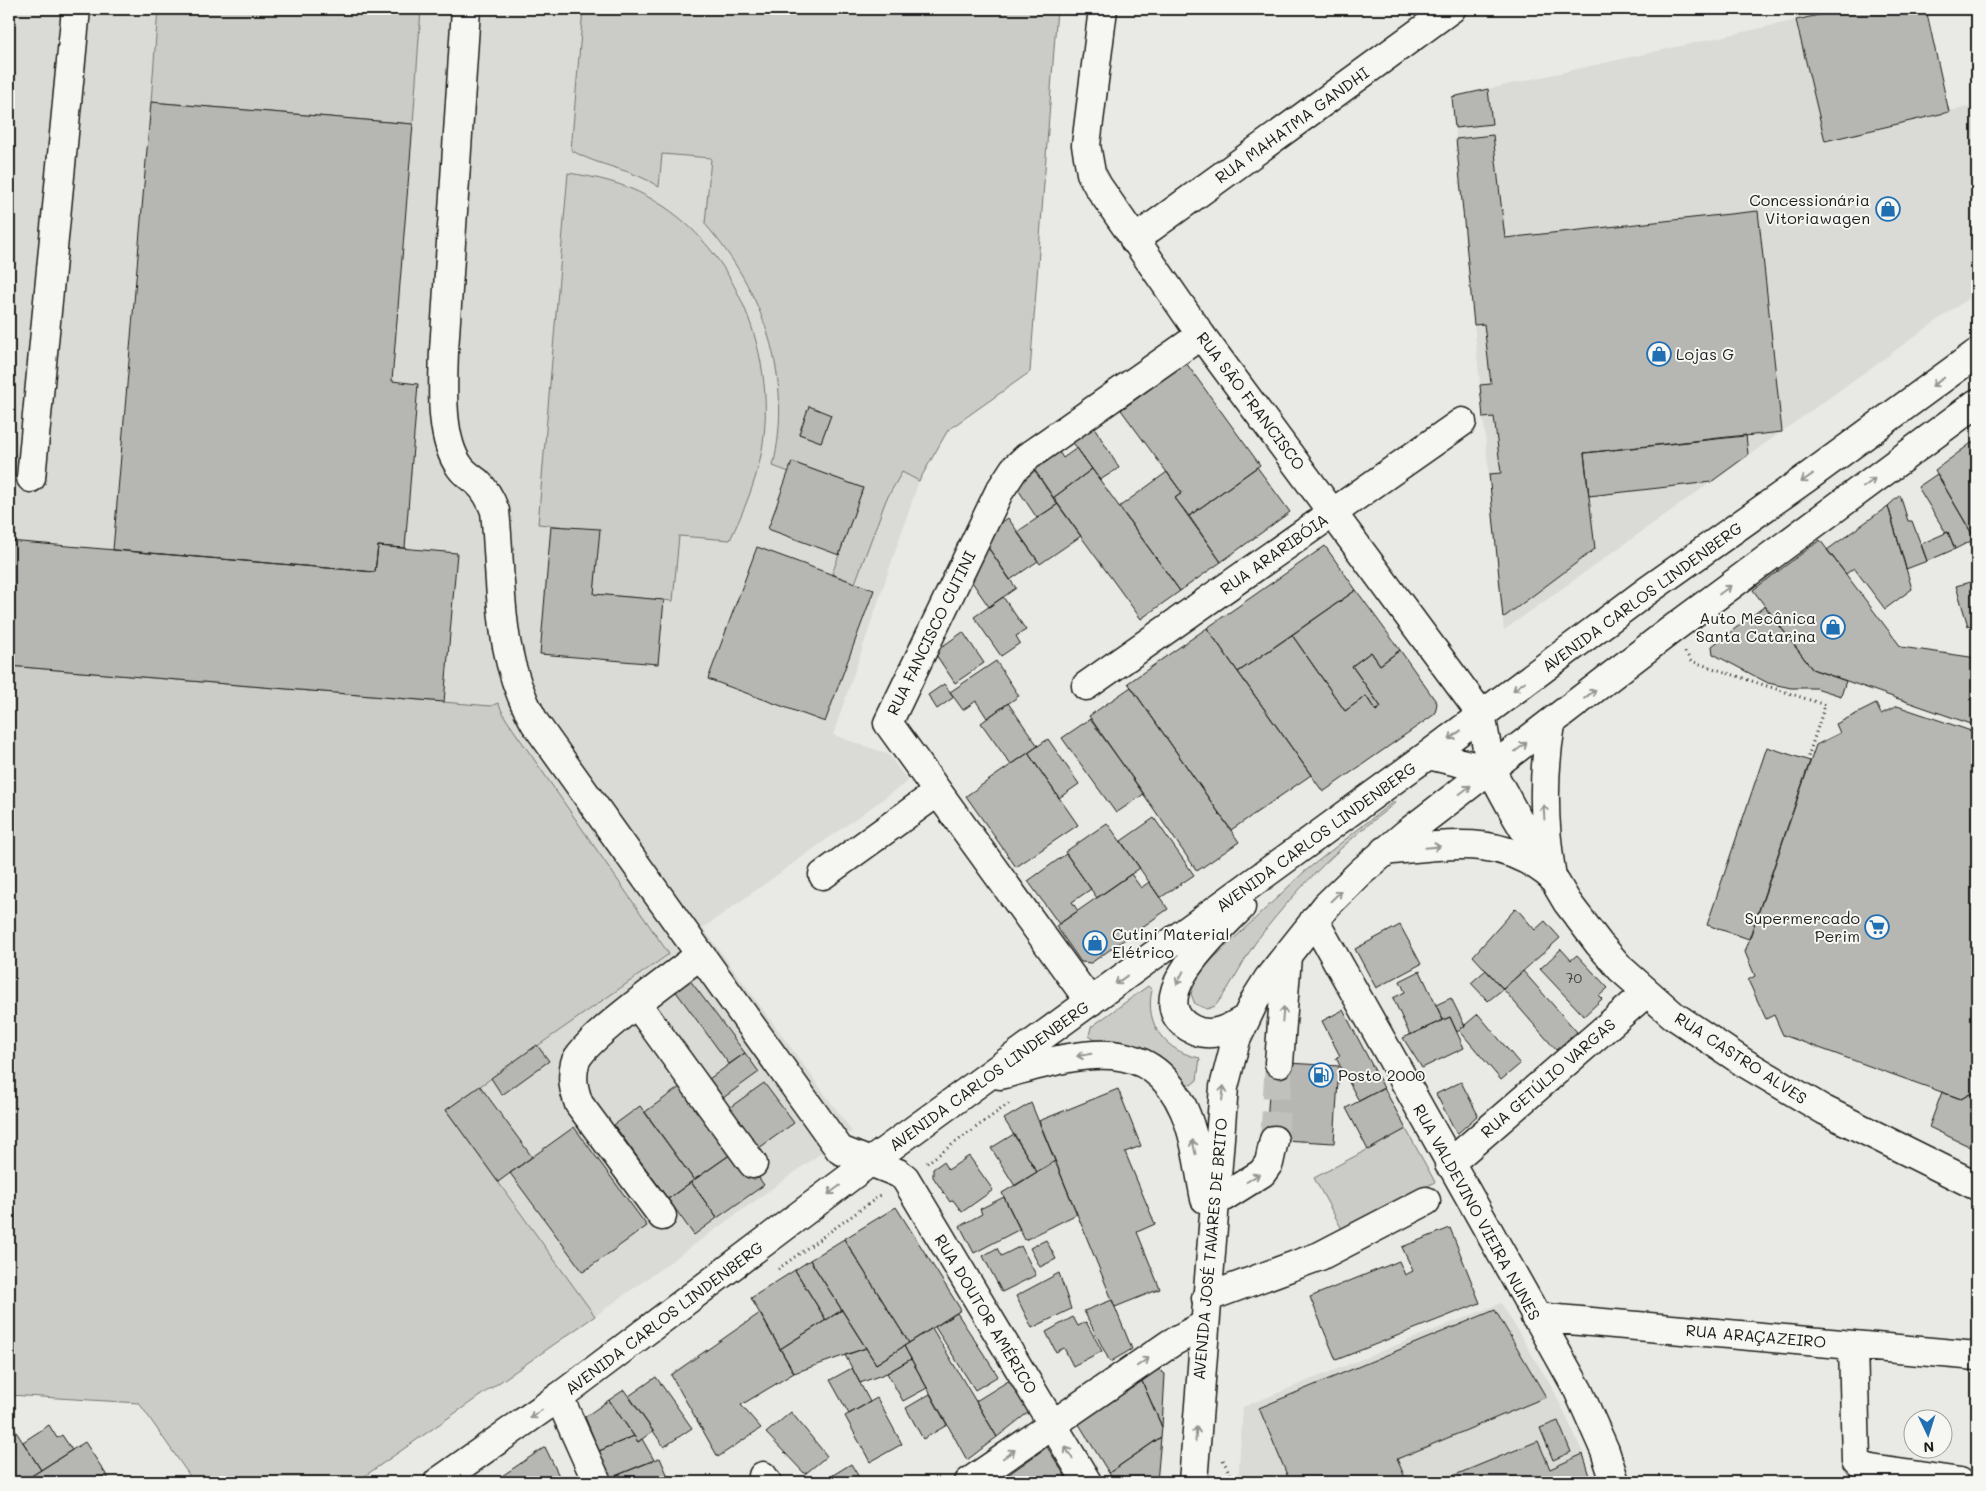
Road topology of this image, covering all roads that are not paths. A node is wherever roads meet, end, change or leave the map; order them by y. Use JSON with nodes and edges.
{"nodes":[{"id":1,"x":76,"y":9,"type":"edge"},
{"id":2,"x":466,"y":9,"type":"edge"},
{"id":3,"x":1103,"y":9,"type":"edge"},
{"id":4,"x":1451,"y":9,"type":"edge"},
{"id":5,"x":1134,"y":240,"type":"junction"},
{"id":6,"x":1201,"y":335,"type":"junction"},
{"id":7,"x":1977,"y":353,"type":"edge"},
{"id":8,"x":1977,"y":403,"type":"edge"},
{"id":9,"x":1462,"y":422,"type":"dead end"},
{"id":10,"x":31,"y":478,"type":"dead end"},
{"id":11,"x":1334,"y":512,"type":"junction"},
{"id":12,"x":1086,"y":686,"type":"dead end"},
{"id":13,"x":1481,"y":714,"type":"junction"},
{"id":14,"x":1551,"y":724,"type":"junction"},
{"id":15,"x":1428,"y":755,"type":"junction"},
{"id":16,"x":1491,"y":770,"type":"junction"},
{"id":17,"x":938,"y":792,"type":"junction"},
{"id":18,"x":1384,"y":851,"type":"junction"},
{"id":19,"x":1281,"y":862,"type":"junction"},
{"id":20,"x":823,"y":875,"type":"dead end"},
{"id":21,"x":1552,"y":878,"type":"junction"},
{"id":22,"x":1314,"y":920,"type":"junction"},
{"id":23,"x":700,"y":955,"type":"junction"},
{"id":24,"x":1287,"y":956,"type":"junction"},
{"id":25,"x":1646,"y":993,"type":"junction"},
{"id":26,"x":1090,"y":1002,"type":"junction"},
{"id":27,"x":637,"y":1004,"type":"junction"},
{"id":28,"x":1245,"y":1019,"type":"junction"},
{"id":29,"x":1279,"y":1063,"type":"tunnel mouth"},
{"id":30,"x":986,"y":1079,"type":"junction"},
{"id":31,"x":1274,"y":1140,"type":"tunnel mouth"},
{"id":32,"x":870,"y":1162,"type":"junction"},
{"id":33,"x":753,"y":1164,"type":"dead end"},
{"id":34,"x":1449,"y":1164,"type":"junction"},
{"id":35,"x":1977,"y":1186,"type":"edge"},
{"id":36,"x":1426,"y":1202,"type":"dead end"},
{"id":37,"x":662,"y":1216,"type":"dead end"},
{"id":38,"x":1213,"y":1216,"type":"junction"},
{"id":39,"x":1206,"y":1298,"type":"junction"},
{"id":40,"x":1535,"y":1317,"type":"junction"},
{"id":41,"x":1204,"y":1325,"type":"junction"},
{"id":42,"x":1853,"y":1345,"type":"junction"},
{"id":43,"x":1977,"y":1356,"type":"edge"},
{"id":44,"x":559,"y":1397,"type":"junction"},
{"id":45,"x":1052,"y":1425,"type":"junction"},
{"id":46,"x":438,"y":1482,"type":"edge"},
{"id":47,"x":598,"y":1482,"type":"edge"},
{"id":48,"x":969,"y":1482,"type":"edge"},
{"id":49,"x":1086,"y":1482,"type":"edge"},
{"id":50,"x":1193,"y":1482,"type":"edge"},
{"id":51,"x":1615,"y":1482,"type":"edge"},
{"id":52,"x":1960,"y":1482,"type":"edge"}],
"edges":[{"from":1,"to":10,"type":"street"},
{"from":2,"to":23,"type":"street","name":"RUA DOUTOR AMÉRICO"},
{"from":3,"to":5,"type":"street","name":"RUA SÃO FRANCISCO"},
{"from":4,"to":5,"type":"street","name":"RUA MAHATMA GANDHI"},
{"from":5,"to":6,"type":"street","name":"RUA SÃO FRANCISCO"},
{"from":6,"to":11,"type":"street","name":"RUA SÃO FRANCISCO"},
{"from":6,"to":17,"type":"street","name":"RUA FANCISCO CUTINI"},
{"from":7,"to":13,"type":"street","name":"AVENIDA CARLOS LINDENBERG","one_way":true},
{"from":14,"to":8,"type":"street","one_way":true},
{"from":9,"to":11,"type":"street","name":"RUA ARARIBÓIA"},
{"from":11,"to":12,"type":"street","name":"RUA ARARIBÓIA"},
{"from":11,"to":13,"type":"street","name":"RUA SÃO FRANCISCO"},
{"from":13,"to":15,"type":"street","name":"AVENIDA CARLOS LINDENBERG","one_way":true},
{"from":13,"to":16,"type":"street","name":"RUA SÃO FRANCISCO"},
{"from":16,"to":14,"type":"street","one_way":true},
{"from":21,"to":14,"type":"street","one_way":true},
{"from":15,"to":16,"type":"street"},
{"from":15,"to":19,"type":"street","name":"AVENIDA CARLOS LINDENBERG"},
{"from":18,"to":16,"type":"street","one_way":true},
{"from":16,"to":21,"type":"street","name":"RUA CASTRO ALVES"},
{"from":17,"to":20,"type":"street"},
{"from":17,"to":26,"type":"street","name":"RUA FANCISCO CUTINI"},
{"from":18,"to":21,"type":"street","one_way":true},
{"from":22,"to":18,"type":"street","one_way":true},
{"from":19,"to":26,"type":"street","name":"AVENIDA CARLOS LINDENBERG","one_way":true},
{"from":19,"to":28,"type":"street","one_way":true},
{"from":21,"to":25,"type":"street","name":"RUA CASTRO ALVES"},
{"from":22,"to":24,"type":"street"},
{"from":22,"to":34,"type":"street","name":"RUA VALDEVINO VIEIRA NUNES"},
{"from":23,"to":27,"type":"street"},
{"from":23,"to":32,"type":"street","name":"RUA DOUTOR AMÉRICO"},
{"from":24,"to":28,"type":"street"},
{"from":29,"to":24,"type":"street","one_way":true},
{"from":25,"to":34,"type":"street","name":"RUA GETÚLIO VARGAS"},
{"from":25,"to":35,"type":"street","name":"RUA CASTRO ALVES"},
{"from":26,"to":30,"type":"street","name":"AVENIDA CARLOS LINDENBERG"},
{"from":27,"to":33,"type":"street"},
{"from":27,"to":37,"type":"street"},
{"from":38,"to":28,"type":"street","name":"AVENIDA JOSÉ TAVARES DE BRITO","one_way":true},
{"from":30,"to":32,"type":"street","name":"AVENIDA CARLOS LINDENBERG"},
{"from":38,"to":30,"type":"street","one_way":true},
{"from":38,"to":31,"type":"street","one_way":true},
{"from":32,"to":44,"type":"street","name":"AVENIDA CARLOS LINDENBERG","one_way":true},
{"from":32,"to":45,"type":"street","name":"RUA DOUTOR AMÉRICO"},
{"from":34,"to":40,"type":"street","name":"RUA VALDEVINO VIEIRA NUNES"},
{"from":36,"to":39,"type":"street"},
{"from":38,"to":39,"type":"street","name":"AVENIDA JOSÉ TAVARES DE BRITO"},
{"from":39,"to":41,"type":"street","name":"AVENIDA JOSÉ TAVARES DE BRITO"},
{"from":40,"to":42,"type":"street","name":"RUA ARAÇAZEIRO"},
{"from":40,"to":51,"type":"street","name":"RUA VALDEVINO VIEIRA NUNES"},
{"from":45,"to":41,"type":"street","one_way":true},
{"from":50,"to":41,"type":"street","name":"AVENIDA JOSÉ TAVARES DE BRITO","one_way":true},
{"from":42,"to":43,"type":"street","name":"RUA ARAÇAZEIRO"},
{"from":42,"to":52,"type":"street"},
{"from":44,"to":46,"type":"street","name":"AVENIDA CARLOS LINDENBERG","one_way":true},
{"from":44,"to":47,"type":"street"},
{"from":48,"to":45,"type":"street","one_way":true},
{"from":49,"to":45,"type":"street","name":"RUA DOUTOR AMÉRICO","one_way":true}]}
